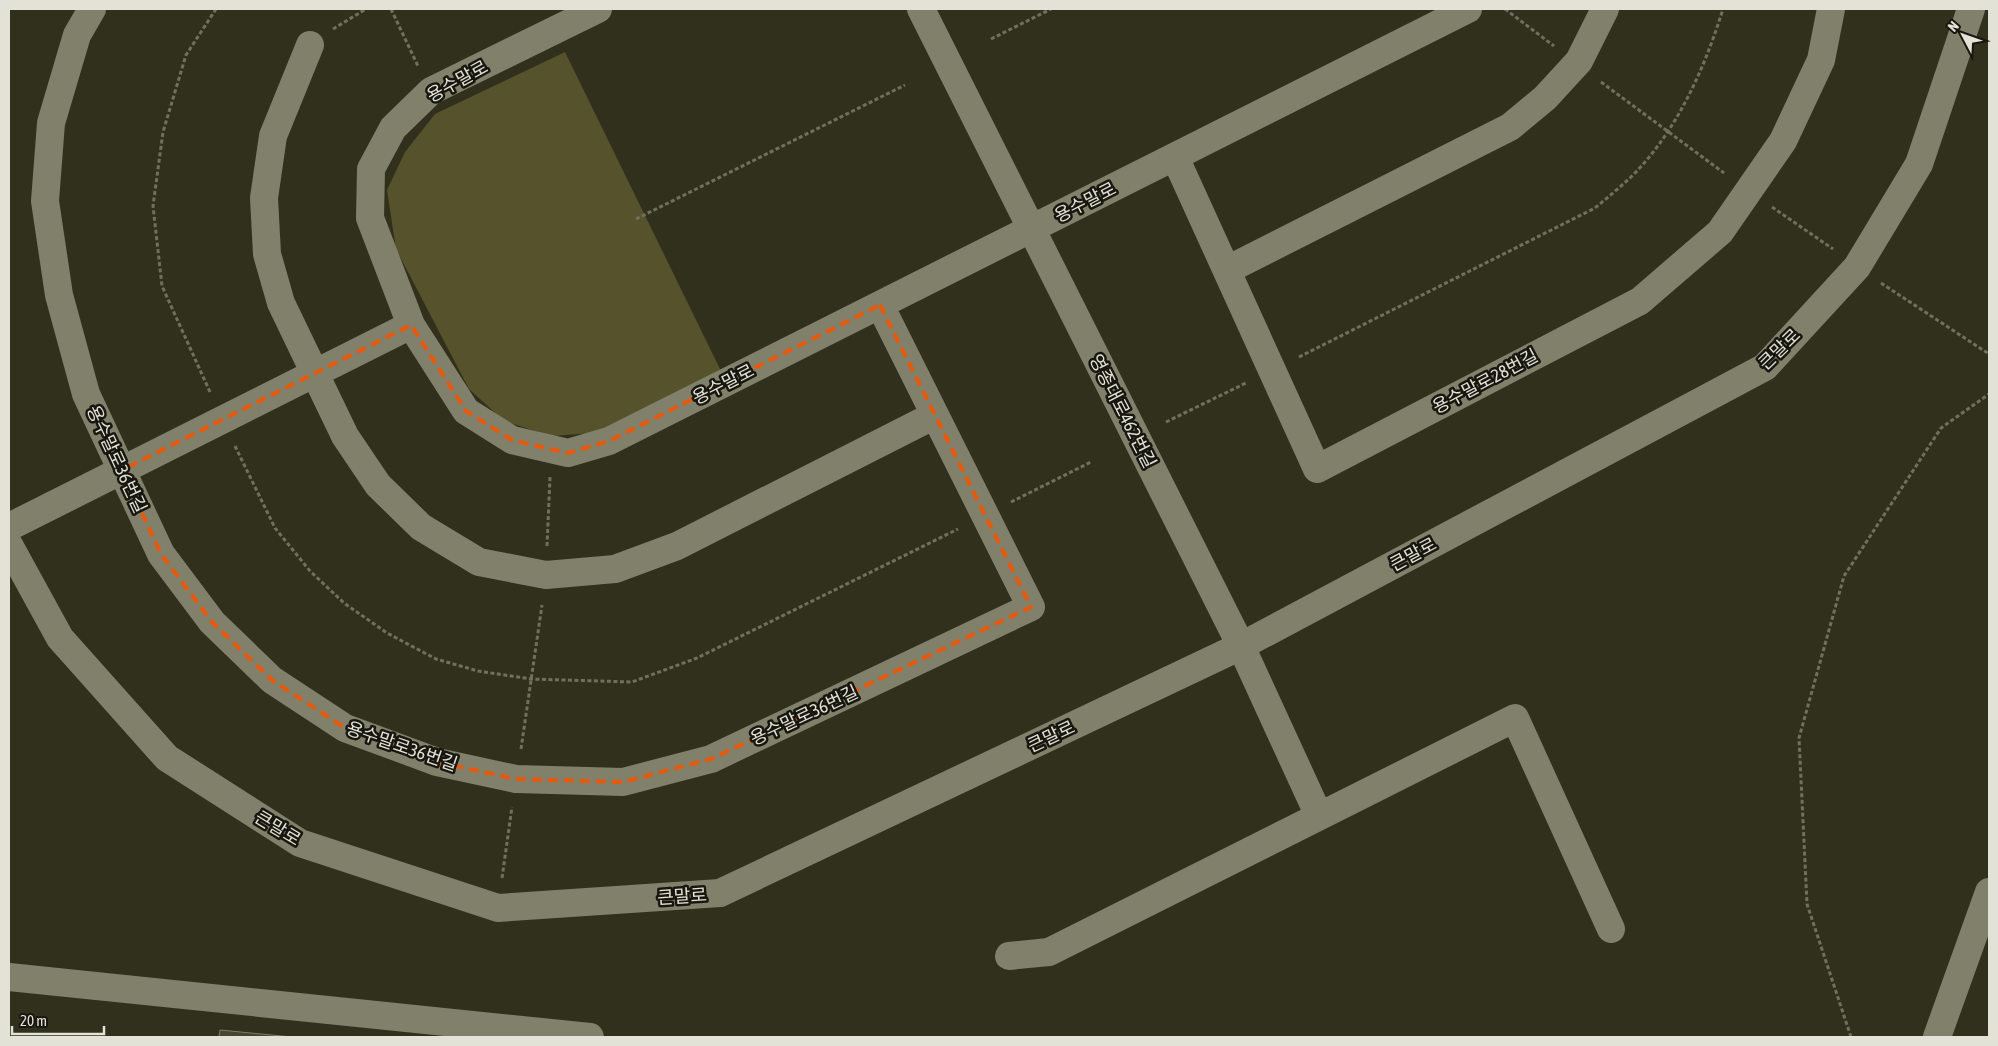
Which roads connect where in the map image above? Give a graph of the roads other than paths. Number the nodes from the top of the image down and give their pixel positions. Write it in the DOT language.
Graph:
graph roads {
  1 [pos="92,9"];
  2 [pos="598,9"];
  3 [pos="921,9"];
  4 [pos="1468,9"];
  5 [pos="1605,9"];
  6 [pos="1832,9"];
  7 [pos="1971,9"];
  8 [pos="310,45"];
  9 [pos="1176,157"];
  10 [pos="1032,229"];
  11 [pos="1227,270"];
  12 [pos="880,305"];
  13 [pos="411,325"];
  14 [pos="314,374"];
  15 [pos="935,415"];
  16 [pos="122,470"];
  17 [pos="9,527"];
  18 [pos="9,545"];
  19 [pos="1241,646"];
  20 [pos="1319,816"];
  21 [pos="1989,892"];
  22 [pos="1611,929"];
  23 [pos="1009,956"];
  24 [pos="9,976"];
  25 [pos="590,1037"];
  26 [pos="1937,1037"];
  1 -- 16 [label="street, 용수말로36번길"];
  2 -- 13 [label="street, 용수말로"];
  3 -- 10 [label="street, 영종대로462번길"];
  4 -- 9 [label="street, 용수말로"];
  5 -- 11 [label="street"];
  6 -- 11 [label="street, 용수말로28번길"];
  7 -- 19 [label="street, 큰말로"];
  8 -- 14 [label="street"];
  9 -- 10 [label="street, 용수말로"];
  9 -- 11 [label="street, 용수말로28번길"];
  10 -- 12 [label="street, 용수말로"];
  10 -- 19 [label="street, 영종대로462번길"];
  12 -- 13 [label="street, 용수말로"];
  12 -- 15 [label="street, 용수말로36번길"];
  13 -- 14 [label="street"];
  14 -- 15 [label="street"];
  14 -- 16 [label="street"];
  15 -- 16 [label="street, 용수말로36번길"];
  16 -- 17 [label="street"];
  18 -- 19 [label="street, 큰말로"];
  19 -- 20 [label="street, 영종대로462번길"];
  20 -- 22 [label="street"];
  20 -- 23 [label="street"];
  21 -- 26 [label="street"];
  24 -- 25 [label="street"];
}
